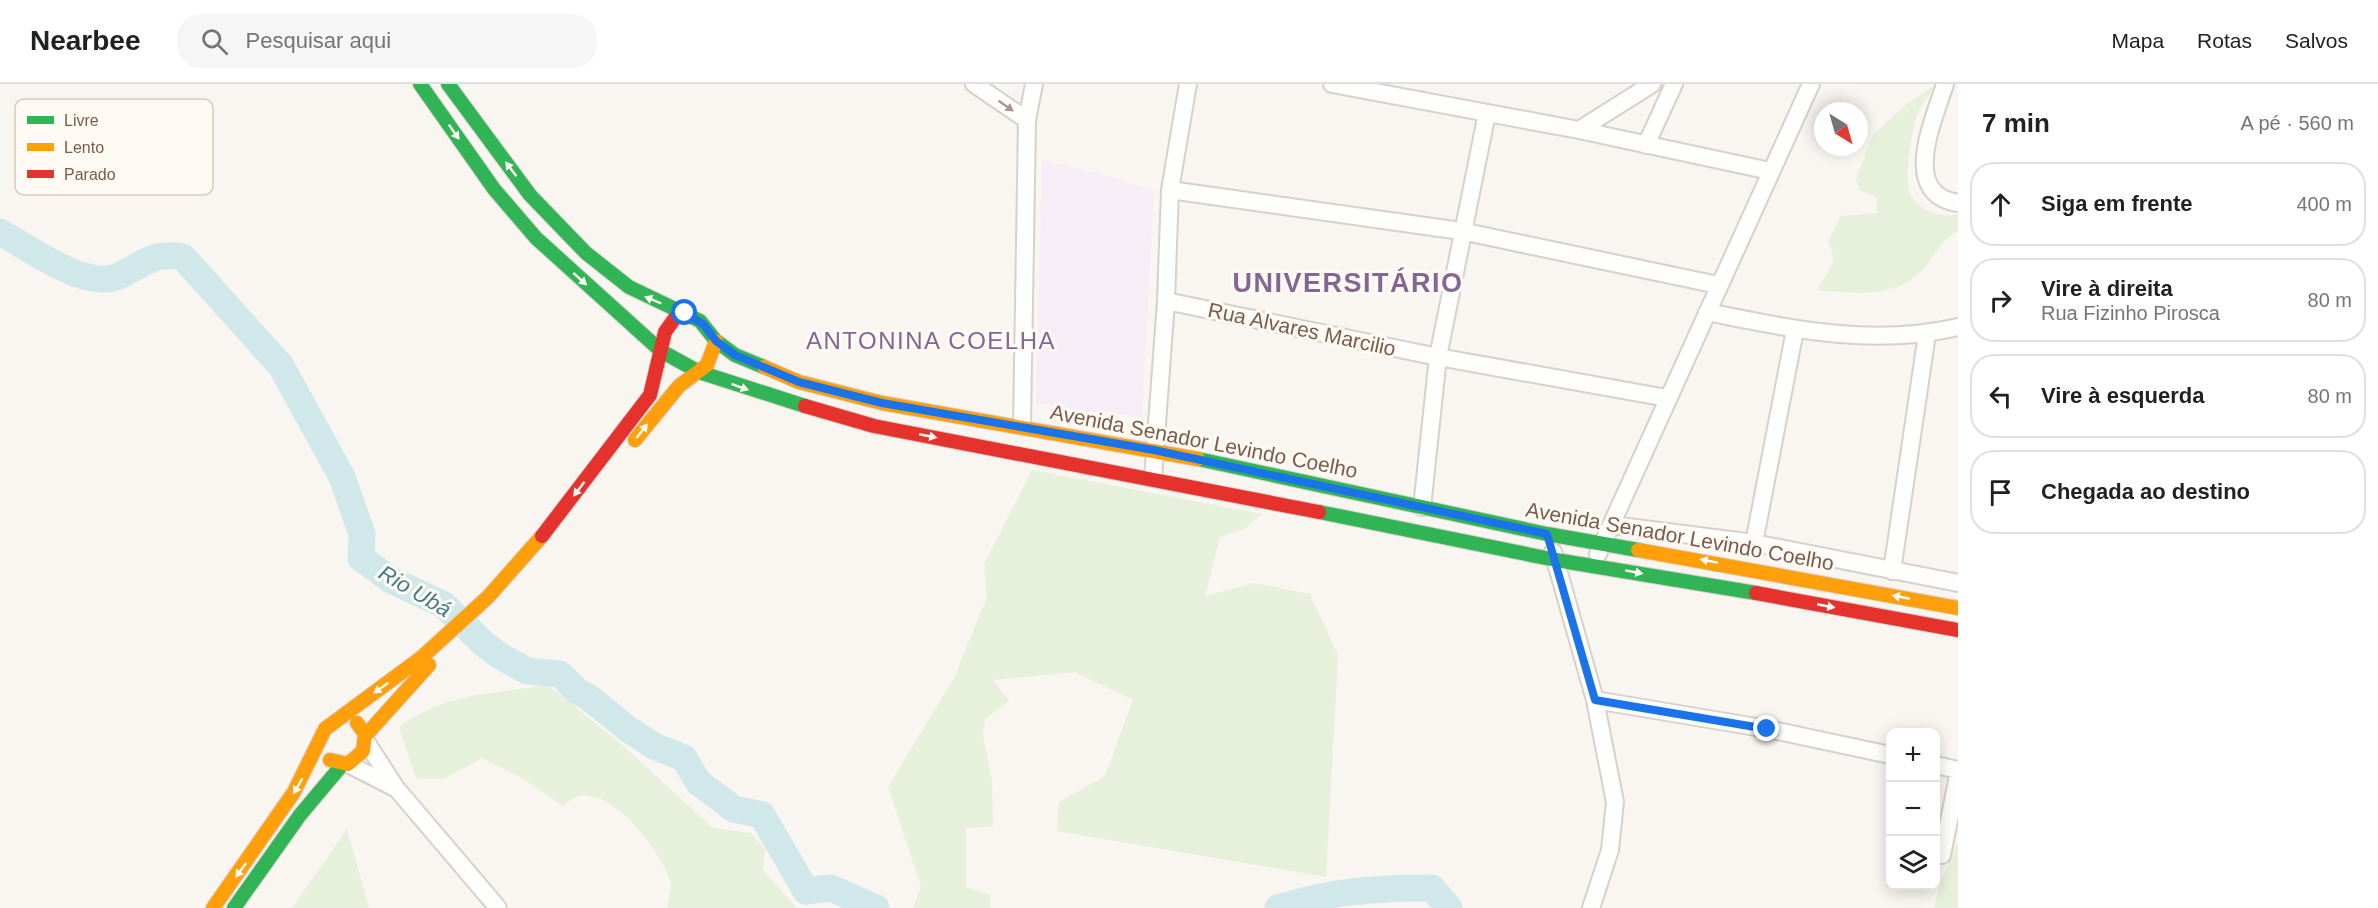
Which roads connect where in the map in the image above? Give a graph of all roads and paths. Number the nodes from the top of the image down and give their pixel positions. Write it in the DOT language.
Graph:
graph roads {
  1 [pos="420,84"];
  2 [pos="448,84"];
  3 [pos="1034,84"];
  4 [pos="1188,84"];
  5 [pos="1332,84"];
  6 [pos="1652,84"];
  7 [pos="1674,84"];
  8 [pos="1811,84"];
  9 [pos="1945,84"];
  10 [pos="983,86"];
  11 [pos="1487,113"];
  12 [pos="1027,120"];
  13 [pos="1579,130"];
  14 [pos="1646,145"];
  15 [pos="1770,171"];
  16 [pos="1170,190"];
  17 [pos="1958,203"];
  18 [pos="1461,231"];
  19 [pos="1718,285"];
  20 [pos="1166,301"];
  21 [pos="1707,312"];
  22 [pos="685,313"];
  23 [pos="1958,327"];
  24 [pos="1795,330"];
  25 [pos="1927,334"];
  26 [pos="716,341"];
  27 [pos="662,351"];
  28 [pos="1438,357"];
  29 [pos="699,372"];
  30 [pos="1667,398"];
  31 [pos="1022,426"];
  32 [pos="1154,450"];
  33 [pos="624,454"];
  34 [pos="1153,478"];
  35 [pos="1422,507"];
  36 [pos="569,525"];
  37 [pos="1612,525"];
  38 [pos="1547,534"];
  39 [pos="1604,543"];
  40 [pos="1754,543"];
  41 [pos="1556,560"];
  42 [pos="1592,565"];
  43 [pos="1892,571"];
  44 [pos="1958,583"];
  45 [pos="492,600"];
  46 [pos="1958,608"];
  47 [pos="1958,630"];
  48 [pos="442,645"];
  49 [pos="1595,700"];
  50 [pos="341,719"];
  51 [pos="321,738"];
  52 [pos="366,739"];
  53 [pos="1886,754"];
  54 [pos="345,764"];
  55 [pos="1940,766"];
  56 [pos="1958,770"];
  57 [pos="1958,776"];
  58 [pos="396,788"];
  59 [pos="1942,855"];
  60 [pos="213,908"];
  61 [pos="234,908"];
  62 [pos="498,908"];
  63 [pos="1591,908"];
  1 -- 27 [label="street, one-way"];
  22 -- 2 [label="street, Avenida Senador Levindo Coelho, one-way"];
  3 -- 12 [label="street"];
  4 -- 16 [label="street"];
  5 -- 11 [label="street"];
  6 -- 13 [label="street"];
  7 -- 14 [label="street"];
  8 -- 15 [label="street"];
  9 -- 17 [label="street"];
  10 -- 12 [label="street, one-way"];
  11 -- 13 [label="street"];
  11 -- 18 [label="street"];
  12 -- 31 [label="street"];
  13 -- 14 [label="street"];
  14 -- 15 [label="street"];
  15 -- 19 [label="street"];
  16 -- 18 [label="street"];
  16 -- 20 [label="street"];
  18 -- 19 [label="street"];
  18 -- 28 [label="street"];
  19 -- 21 [label="street"];
  20 -- 28 [label="street, Rua Alvares Marcilio"];
  20 -- 32 [label="street"];
  21 -- 24 [label="street"];
  21 -- 30 [label="street"];
  22 -- 26 [label="street, Avenida Senador Levindo Coelho"];
  22 -- 27 [label="street"];
  23 -- 25 [label="street"];
  24 -- 25 [label="street"];
  24 -- 40 [label="street"];
  25 -- 43 [label="street"];
  26 -- 29 [label="street"];
  26 -- 31 [label="street, Avenida Senador Levindo Coelho"];
  27 -- 29 [label="street"];
  27 -- 45 [label="street, one-way"];
  28 -- 30 [label="street, Rua Alvares Marcilio"];
  28 -- 35 [label="street"];
  33 -- 29 [label="street, one-way"];
  29 -- 34 [label="street, one-way"];
  30 -- 37 [label="street"];
  31 -- 32 [label="street, Avenida Senador Levindo Coelho"];
  32 -- 34 [label="street"];
  32 -- 35 [label="street, Avenida Senador Levindo Coelho"];
  34 -- 41 [label="street"];
  35 -- 38 [label="street, Avenida Senador Levindo Coelho"];
  36 -- 45 [label="street"];
  37 -- 39 [label="street"];
  37 -- 40 [label="street"];
  38 -- 39 [label="street, Avenida Senador Levindo Coelho"];
  38 -- 41 [label="street"];
  39 -- 42 [label="street"];
  46 -- 39 [label="street, Avenida Senador Levindo Coelho, one-way"];
  40 -- 43 [label="street"];
  41 -- 42 [label="street"];
  41 -- 49 [label="street"];
  42 -- 47 [label="street, one-way"];
  43 -- 44 [label="street"];
  45 -- 48 [label="street"];
  48 -- 50 [label="street, one-way"];
  48 -- 52 [label="street"];
  49 -- 53 [label="street"];
  49 -- 63 [label="street"];
  50 -- 51 [label="street"];
  50 -- 52 [label="street"];
  51 -- 54 [label="street"];
  51 -- 60 [label="street, one-way"];
  52 -- 54 [label="street"];
  52 -- 58 [label="street"];
  54 -- 58 [label="street"];
  54 -- 61 [label="street"];
  55 -- 56 [label="street"];
  57 -- 59 [label="street"];
  58 -- 62 [label="street"];
}
